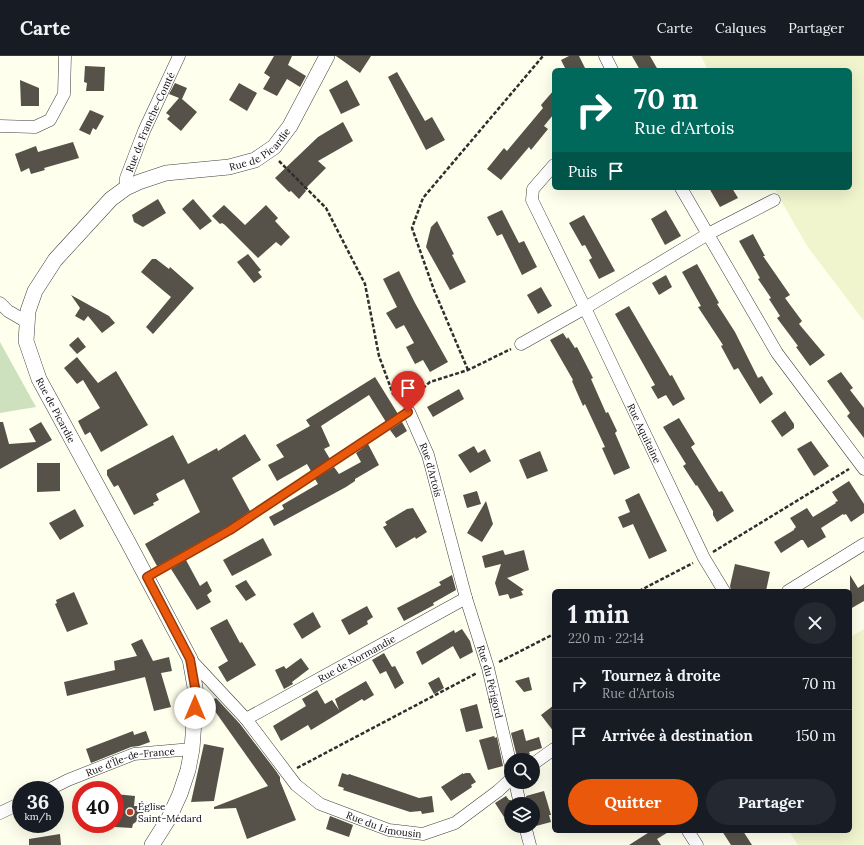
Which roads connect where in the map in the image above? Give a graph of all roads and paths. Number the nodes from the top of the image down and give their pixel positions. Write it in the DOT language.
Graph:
graph roads {
  1 [pos="65,56"];
  2 [pos="179,56"];
  3 [pos="326,56"];
  4 [pos="543,56"];
  5 [pos="605,56"];
  6 [pos="611,68"];
  7 [pos="0,126"];
  8 [pos="269,150"];
  9 [pos="552,167"];
  10 [pos="126,188"];
  11 [pos="682,190"];
  12 [pos="774,200"];
  13 [pos="708,234"];
  14 [pos="0,303"];
  15 [pos="586,308"];
  16 [pos="27,322"];
  17 [pos="521,344"];
  18 [pos="468,370"];
  19 [pos="406,409"];
  20 [pos="862,465"];
  21 [pos="864,544"];
  22 [pos="704,558"];
  23 [pos="147,577"];
  24 [pos="643,589"];
  25 [pos="723,589"];
  26 [pos="791,589"];
  27 [pos="466,598"];
  28 [pos="552,635"];
  29 [pos="190,659"];
  30 [pos="488,668"];
  31 [pos="246,719"];
  32 [pos="192,749"];
  33 [pos="552,750"];
  34 [pos="508,753"];
  35 [pos="540,759"];
  36 [pos="287,774"];
  37 [pos="64,782"];
  38 [pos="504,785"];
  39 [pos="12,807"];
  40 [pos="0,813"];
  41 [pos="527,833"];
  42 [pos="689,833"];
  43 [pos="152,845"];
  44 [pos="530,845"];
  45 [pos="697,845"];
  1 -- 7 [label="street"];
  2 -- 10 [label="street, Rue de Franche-Comté"];
  3 -- 8 [label="street, Rue de Picardie"];
  4 -- 18 [label="path"];
  5 -- 6 [label="street"];
  8 -- 10 [label="street, Rue de Picardie"];
  8 -- 19 [label="path"];
  9 -- 15 [label="street, Rue Aquitaine"];
  10 -- 16 [label="street, Rue de Picardie"];
  11 -- 13 [label="street"];
  12 -- 13 [label="street"];
  13 -- 15 [label="street"];
  13 -- 20 [label="street"];
  14 -- 16 [label="street"];
  15 -- 17 [label="street"];
  15 -- 22 [label="street, Rue Aquitaine"];
  16 -- 23 [label="street, Rue de Picardie"];
  17 -- 18 [label="path"];
  18 -- 19 [label="path"];
  19 -- 23 [label="lane"];
  19 -- 27 [label="street, Rue d'Artois"];
  20 -- 22 [label="path"];
  21 -- 26 [label="street"];
  22 -- 24 [label="path"];
  22 -- 25 [label="street, Rue Aquitaine"];
  23 -- 29 [label="street, Rue de Picardie"];
  27 -- 30 [label="street, Rue du Périgord"];
  27 -- 31 [label="street, Rue de Normandie"];
  28 -- 30 [label="path"];
  29 -- 31 [label="street, Rue du Limousin"];
  29 -- 32 [label="street, Rue de Picardie"];
  30 -- 34 [label="street, Rue du Périgord"];
  30 -- 36 [label="path"];
  31 -- 36 [label="street, Rue du Limousin"];
  32 -- 37 [label="street, Rue d'Île-de-France"];
  32 -- 43 [label="street, Rue de Picardie"];
  33 -- 35 [label="street"];
  36 -- 38 [label="street, Rue du Limousin"];
  39 -- 40 [label="street"];
  41 -- 44 [label="street"];
  42 -- 45 [label="street"];
}
